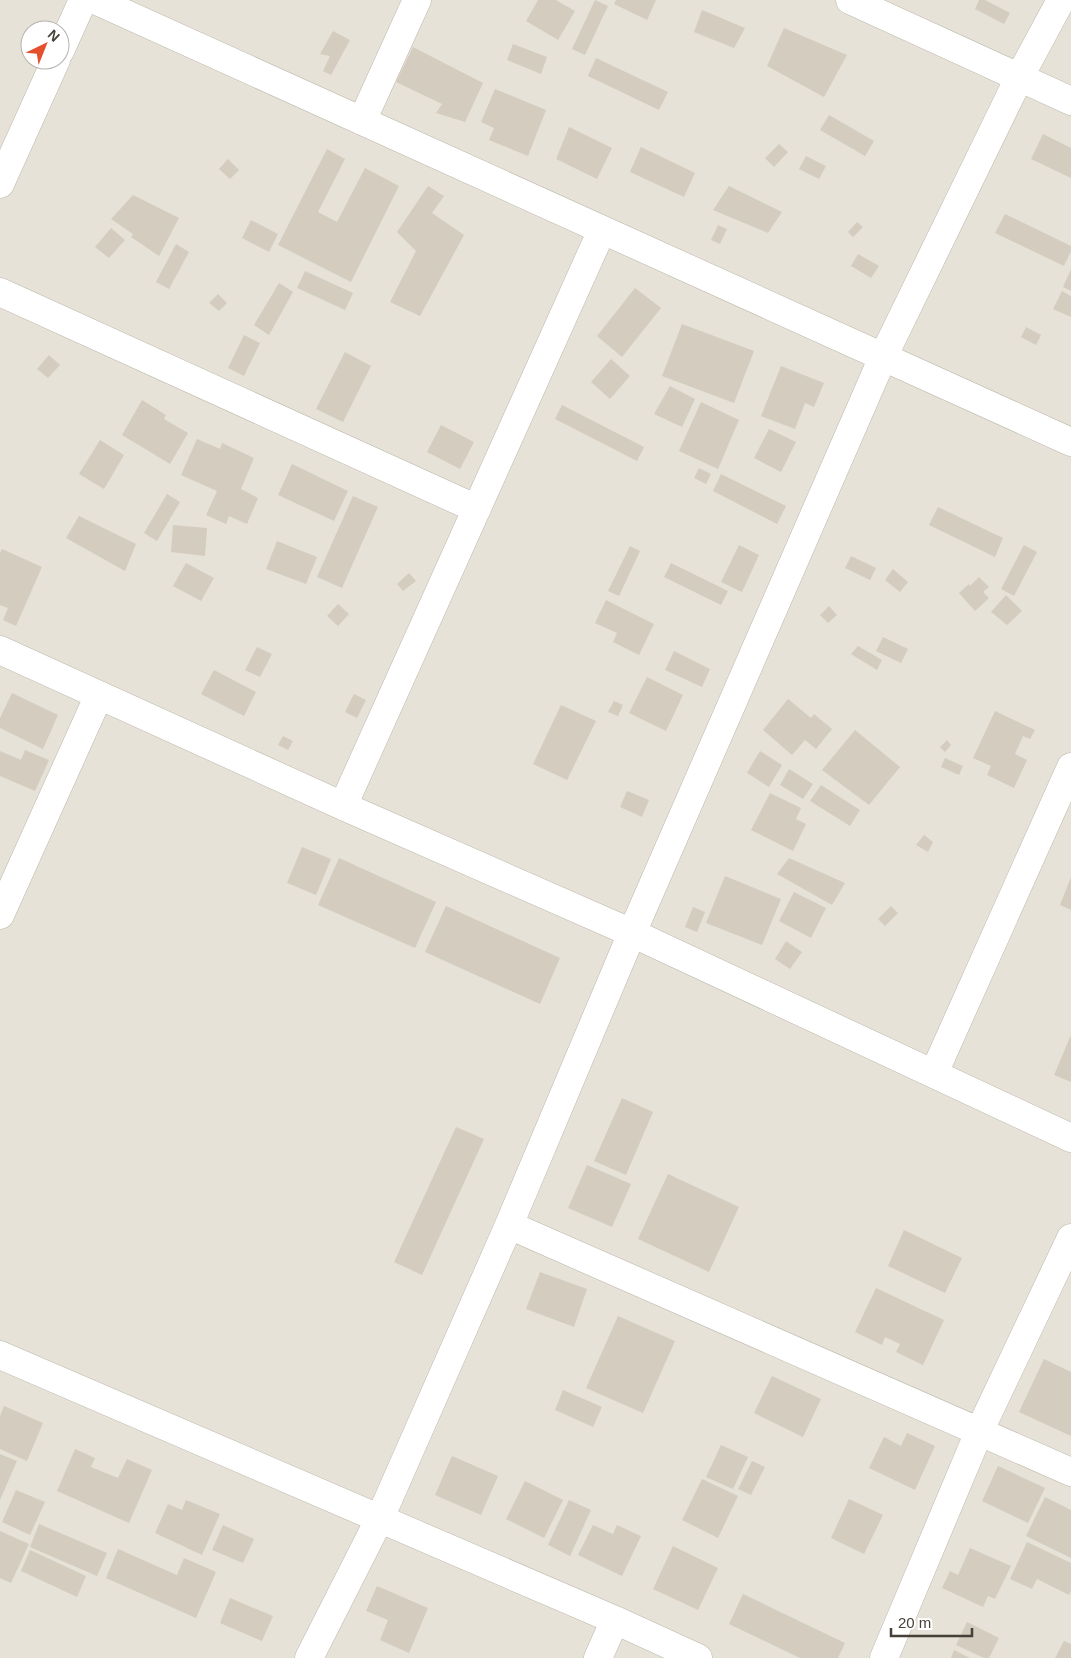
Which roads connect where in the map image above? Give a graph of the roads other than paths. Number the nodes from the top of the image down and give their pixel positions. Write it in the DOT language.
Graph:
graph roads {
  1 [pos="83,0"];
  2 [pos="95,0"];
  3 [pos="417,0"];
  4 [pos="850,0"];
  5 [pos="1061,0"];
  6 [pos="70,28"];
  7 [pos="51,70"];
  8 [pos="1019,78"];
  9 [pos="1071,101"];
  10 [pos="362,121"];
  11 [pos="0,184"];
  12 [pos="602,230"];
  13 [pos="0,292"];
  14 [pos="883,357"];
  15 [pos="1071,442"];
  16 [pos="477,509"];
  17 [pos="0,650"];
  18 [pos="99,695"];
  19 [pos="1071,767"];
  20 [pos="343,806"];
  21 [pos="0,916"];
  22 [pos="632,933"];
  23 [pos="934,1073"];
  24 [pos="1071,1138"];
  25 [pos="509,1225"];
  26 [pos="1071,1238"];
  27 [pos="0,1355"];
  28 [pos="980,1432"];
  29 [pos="1071,1472"];
  30 [pos="380,1518"];
  31 [pos="615,1620"];
  32 [pos="309,1658"];
  33 [pos="598,1658"];
  34 [pos="698,1658"];
  35 [pos="884,1658"];
  1 -- 6 [label="street"];
  2 -- 10 [label="street"];
  3 -- 10 [label="street"];
  4 -- 8 [label="street"];
  5 -- 8 [label="street"];
  7 -- 11 [label="street"];
  8 -- 9 [label="street"];
  8 -- 14 [label="street"];
  10 -- 12 [label="street"];
  12 -- 14 [label="street"];
  12 -- 16 [label="street"];
  13 -- 16 [label="street"];
  14 -- 15 [label="street"];
  14 -- 22 [label="street"];
  16 -- 20 [label="street"];
  17 -- 18 [label="street"];
  18 -- 20 [label="street"];
  18 -- 21 [label="street"];
  19 -- 23 [label="street"];
  20 -- 22 [label="street"];
  22 -- 23 [label="street"];
  22 -- 25 [label="street"];
  23 -- 24 [label="street"];
  25 -- 28 [label="street"];
  25 -- 30 [label="street"];
  26 -- 28 [label="street"];
  27 -- 30 [label="street"];
  28 -- 29 [label="street"];
  28 -- 35 [label="street"];
  30 -- 31 [label="street"];
  30 -- 32 [label="street"];
  31 -- 33 [label="street"];
  31 -- 34 [label="street"];
}
